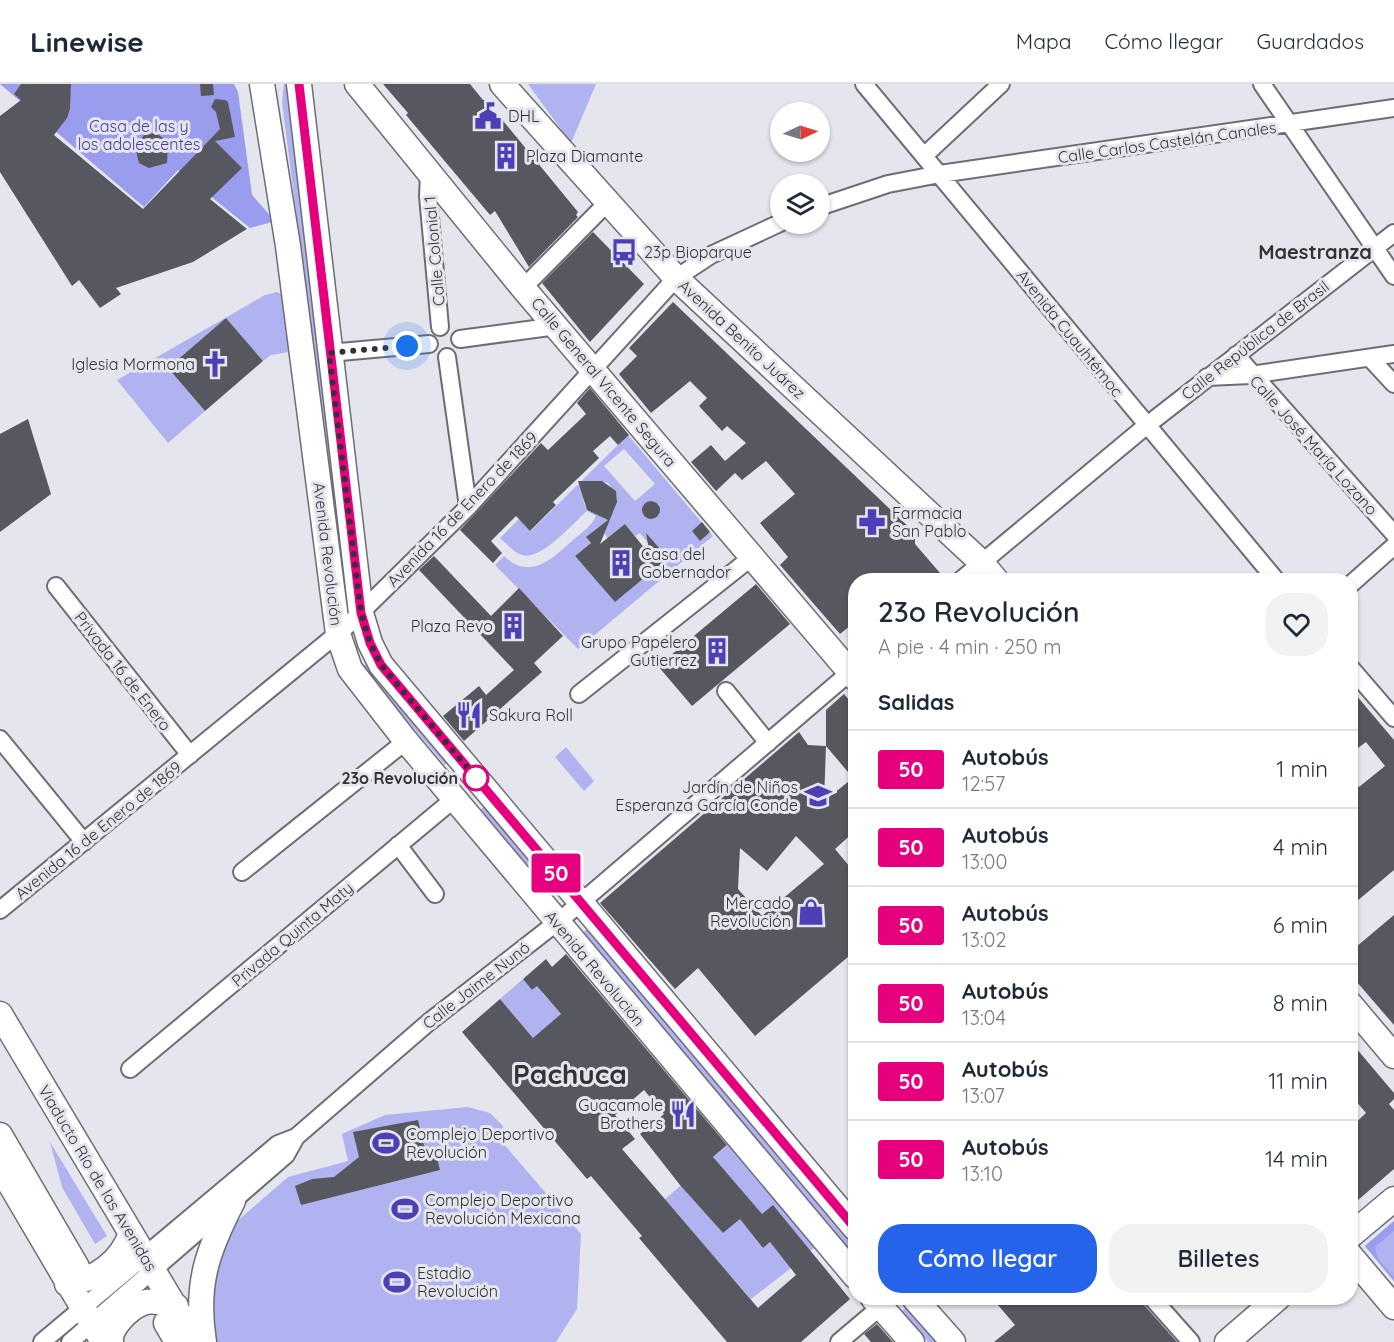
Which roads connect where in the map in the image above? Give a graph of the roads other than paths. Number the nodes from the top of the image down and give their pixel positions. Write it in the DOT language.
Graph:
graph roads {
  1 [pos="299,84"];
  2 [pos="357,84"];
  3 [pos="502,84"];
  4 [pos="864,84"];
  5 [pos="1001,84"];
  6 [pos="1263,84"];
  7 [pos="268,91"];
  8 [pos="1394,108"];
  9 [pos="1292,124"];
  10 [pos="925,155"];
  11 [pos="429,174"];
  12 [pos="940,174"];
  13 [pos="607,203"];
  14 [pos="830,203"];
  15 [pos="770,228"];
  16 [pos="1394,233"];
  17 [pos="1374,248"];
  18 [pos="1394,276"];
  19 [pos="676,278"];
  20 [pos="524,288"];
  21 [pos="557,326"];
  22 [pos="440,327"];
  23 [pos="460,339"];
  24 [pos="429,344"];
  25 [pos="329,353"];
  26 [pos="1394,354"];
  27 [pos="1236,355"];
  28 [pos="447,357"];
  29 [pos="1371,358"];
  30 [pos="594,369"];
  31 [pos="1251,375"];
  32 [pos="1207,377"];
  33 [pos="1394,384"];
  34 [pos="1146,426"];
  35 [pos="468,507"];
  36 [pos="1394,534"];
  37 [pos="1394,546"];
  38 [pos="752,557"];
  39 [pos="989,572"];
  40 [pos="1270,573"];
  41 [pos="1358,578"];
  42 [pos="56,586"];
  43 [pos="361,613"];
  44 [pos="338,634"];
  45 [pos="848,667"];
  46 [pos="1358,676"];
  47 [pos="848,677"];
  48 [pos="726,691"];
  49 [pos="579,694"];
  50 [pos="1394,718"];
  51 [pos="0,739"];
  52 [pos="406,741"];
  53 [pos="768,743"];
  54 [pos="190,756"];
  55 [pos="454,798"];
  56 [pos="84,842"];
  57 [pos="398,845"];
  58 [pos="242,872"];
  59 [pos="435,894"];
  60 [pos="580,902"];
  61 [pos="0,910"];
  62 [pos="556,922"];
  63 [pos="1358,1013"];
  64 [pos="0,1014"];
  65 [pos="0,1039"];
  66 [pos="1394,1056"];
  67 [pos="130,1069"];
  68 [pos="0,1135"];
  69 [pos="296,1137"];
  70 [pos="0,1167"];
  71 [pos="1394,1199"];
  72 [pos="233,1201"];
  73 [pos="848,1220"];
  74 [pos="1358,1229"];
  75 [pos="123,1236"];
  76 [pos="148,1262"];
  77 [pos="1358,1264"];
  78 [pos="848,1268"];
  79 [pos="72,1276"];
  80 [pos="877,1305"];
  81 [pos="886,1305"];
  82 [pos="920,1305"];
  83 [pos="1158,1305"];
  84 [pos="1270,1305"];
  85 [pos="1394,1306"];
  86 [pos="173,1324"];
  87 [pos="105,1333"];
  88 [pos="42,1342"];
  89 [pos="70,1342"];
  90 [pos="196,1342"];
  91 [pos="204,1342"];
  92 [pos="839,1342"];
  93 [pos="912,1342"];
  94 [pos="953,1342"];
  95 [pos="1191,1342"];
  96 [pos="1227,1342"];
  1 -- 25 [label="main road, Avenida Revolución"];
  2 -- 11 [label="main road, Calle General Vicente Segura"];
  3 -- 13 [label="main road, Avenida Benito Juárez"];
  4 -- 10 [label="street, Avenida Cuauhtémoc"];
  5 -- 10 [label="street"];
  6 -- 9 [label="street"];
  7 -- 44 [label="main road, Avenida Revolución"];
  8 -- 9 [label="street, Calle Carlos Castelán Canales"];
  9 -- 12 [label="street, Calle Carlos Castelán Canales"];
  9 -- 17 [label="street"];
  10 -- 12 [label="street, Avenida Cuauhtémoc"];
  11 -- 20 [label="main road, Calle General Vicente Segura"];
  11 -- 22 [label="street, Calle Colonial 1"];
  12 -- 14 [label="street"];
  12 -- 34 [label="street, Avenida Cuauhtémoc"];
  13 -- 19 [label="main road, Avenida Benito Juárez"];
  13 -- 20 [label="street"];
  15 -- 19 [label="street, Avenida 16 de Enero de 1869"];
  16 -- 17 [label="street, Calle República de Brasil"];
  17 -- 18 [label="street"];
  17 -- 27 [label="street, Calle República de Brasil"];
  19 -- 30 [label="street, Avenida 16 de Enero de 1869"];
  19 -- 39 [label="main road, Avenida Benito Juárez"];
  20 -- 21 [label="main road, Calle General Vicente Segura"];
  21 -- 23 [label="street"];
  21 -- 30 [label="main road, Calle General Vicente Segura"];
  22 -- 23 [label="street"];
  22 -- 24 [label="street"];
  23 -- 28 [label="street"];
  24 -- 25 [label="street"];
  24 -- 28 [label="street"];
  25 -- 43 [label="main road, Avenida Revolución"];
  26 -- 29 [label="street"];
  27 -- 31 [label="street, Calle José María Lozano"];
  27 -- 32 [label="street, Calle República de Brasil"];
  28 -- 35 [label="street"];
  29 -- 31 [label="street"];
  29 -- 33 [label="street"];
  30 -- 35 [label="street, Avenida 16 de Enero de 1869"];
  30 -- 38 [label="main road, Calle General Vicente Segura"];
  31 -- 32 [label="street"];
  31 -- 36 [label="street, Calle José María Lozano"];
  32 -- 34 [label="street, Calle República de Brasil"];
  34 -- 39 [label="street, Calle República de Brasil"];
  34 -- 40 [label="street, Avenida Cuauhtémoc"];
  35 -- 43 [label="street, Avenida 16 de Enero de 1869"];
  37 -- 41 [label="street"];
  38 -- 45 [label="main road, Calle General Vicente Segura"];
  38 -- 49 [label="street"];
  42 -- 54 [label="street, Privada 16 de Enero"];
  43 -- 44 [label="street, Avenida 16 de Enero de 1869"];
  43 -- 60 [label="main road, Avenida Revolución"];
  44 -- 52 [label="main road, Avenida Revolución"];
  44 -- 54 [label="street, Avenida 16 de Enero de 1869"];
  46 -- 50 [label="street"];
  47 -- 53 [label="street, Calle Jaime Nunó"];
  48 -- 53 [label="street"];
  51 -- 56 [label="street"];
  52 -- 55 [label="main road, Avenida Revolución"];
  52 -- 58 [label="street"];
  53 -- 60 [label="street, Calle Jaime Nunó"];
  54 -- 56 [label="street, Avenida 16 de Enero de 1869"];
  55 -- 57 [label="street, Privada Quinta Maty"];
  55 -- 62 [label="main road, Avenida Revolución"];
  56 -- 61 [label="street, Avenida 16 de Enero de 1869"];
  57 -- 59 [label="street"];
  57 -- 67 [label="street, Privada Quinta Maty"];
  60 -- 62 [label="street, Calle Jaime Nunó"];
  60 -- 73 [label="main road, Avenida Revolución"];
  62 -- 69 [label="street, Calle Jaime Nunó"];
  62 -- 78 [label="main road, Avenida Revolución"];
  63 -- 66 [label="main road"];
  64 -- 75 [label="main road, Viaducto Río de las Avenidas"];
  65 -- 75 [label="main road, Viaducto Río de las Avenidas"];
  68 -- 79 [label="main road"];
  69 -- 72 [label="street, Calle Jaime Nunó"];
  69 -- 76 [label="street, Calle Jaime Nunó"];
  70 -- 79 [label="main road"];
  71 -- 74 [label="main road"];
  72 -- 76 [label="street, Calle Jaime Nunó"];
  72 -- 91 [label="main road"];
  75 -- 76 [label="main road, Viaducto Río de las Avenidas"];
  75 -- 79 [label="main road"];
  76 -- 86 [label="main road, Viaducto Río de las Avenidas"];
  76 -- 87 [label="street, Calle Jaime Nunó"];
  77 -- 85 [label="main road"];
  79 -- 87 [label="main road"];
  80 -- 92 [label="street"];
  81 -- 93 [label="main road"];
  82 -- 94 [label="main road"];
  83 -- 95 [label="street"];
  84 -- 96 [label="main road"];
  86 -- 87 [label="main road"];
  86 -- 90 [label="main road, Viaducto Río de las Avenidas"];
  87 -- 88 [label="street, Calle Jaime Nunó"];
  87 -- 89 [label="street, Calle Jaime Nunó"];
}
